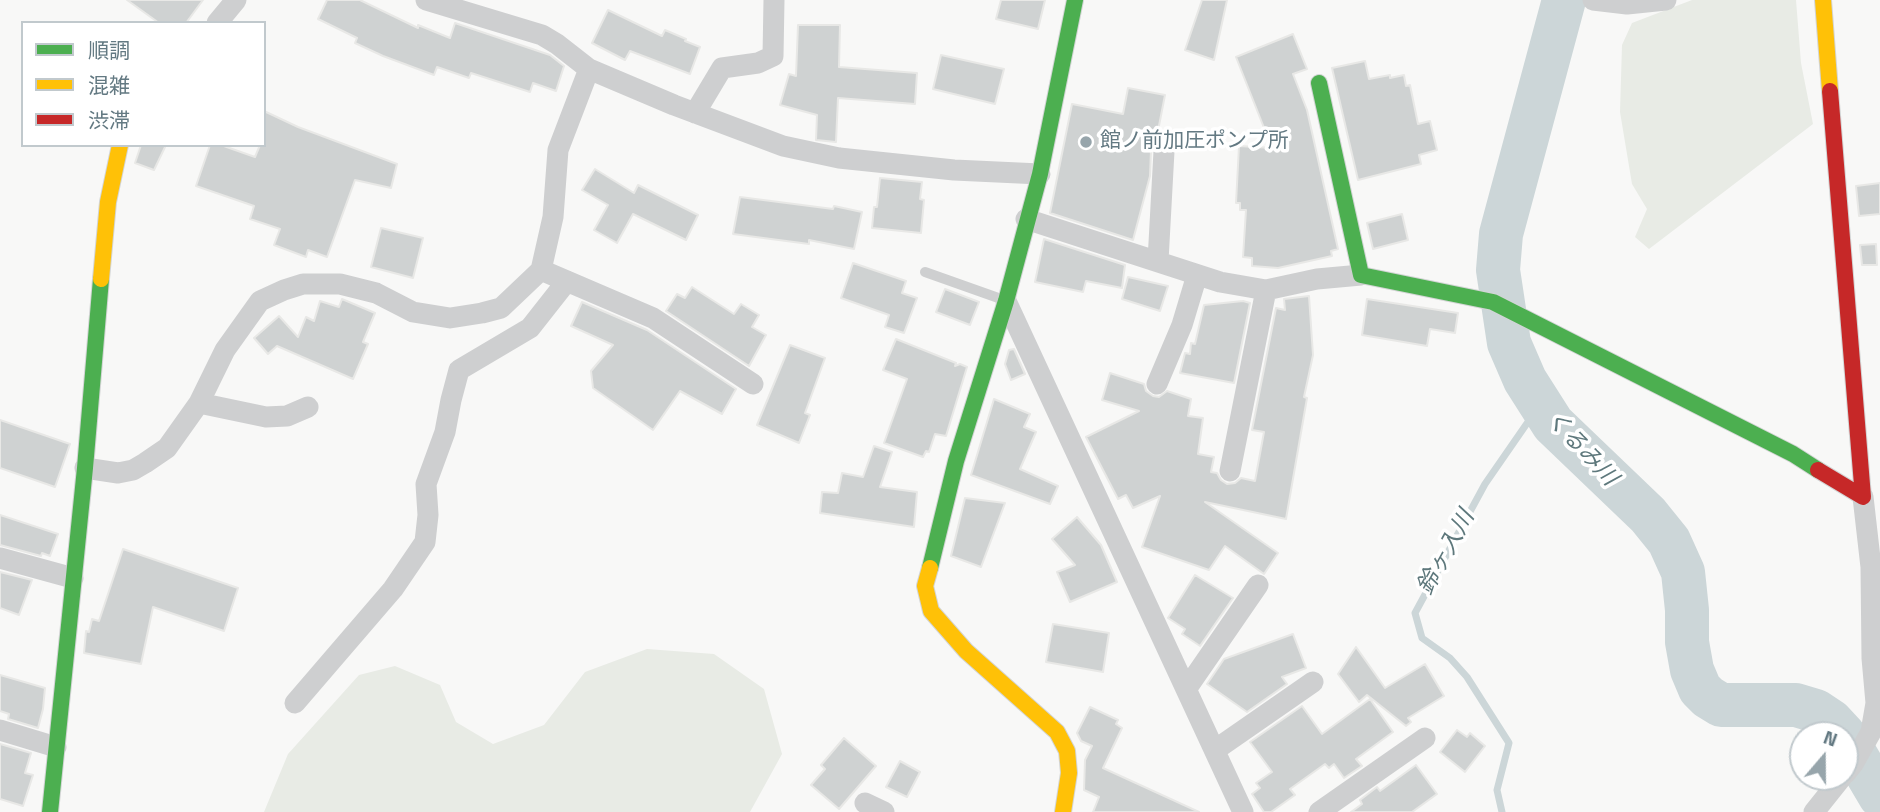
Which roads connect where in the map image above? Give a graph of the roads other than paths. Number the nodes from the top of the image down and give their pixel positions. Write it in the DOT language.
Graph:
graph roads {
  1 [pos="236,0"];
  2 [pos="426,0"];
  3 [pos="774,0"];
  4 [pos="1075,0"];
  5 [pos="1593,0"];
  6 [pos="1666,0"];
  7 [pos="1823,0"];
  8 [pos="219,21"];
  9 [pos="589,69"];
  10 [pos="1319,83"];
  11 [pos="695,113"];
  12 [pos="120,147"];
  13 [pos="1164,151"];
  14 [pos="1040,174"];
  15 [pos="1026,219"];
  16 [pos="1158,261"];
  17 [pos="541,270"];
  18 [pos="925,272"];
  19 [pos="1197,275"];
  20 [pos="1361,275"];
  21 [pos="567,281"];
  22 [pos="1266,290"];
  23 [pos="1006,301"];
  24 [pos="753,384"];
  25 [pos="1157,384"];
  26 [pos="199,403"];
  27 [pos="308,407"];
  28 [pos="85,468"];
  29 [pos="1230,471"];
  30 [pos="1863,497"];
  31 [pos="1880,517"];
  32 [pos="0,558"];
  33 [pos="73,578"];
  34 [pos="1258,585"];
  35 [pos="1313,682"];
  36 [pos="1186,688"];
  37 [pos="295,704"];
  38 [pos="0,730"];
  39 [pos="1425,738"];
  40 [pos="56,747"];
  41 [pos="1215,750"];
  42 [pos="1859,752"];
  43 [pos="1831,791"];
  44 [pos="50,812"];
  45 [pos="1063,812"];
  46 [pos="1243,812"];
  47 [pos="1319,812"];
  48 [pos="1814,812"];
  1 -- 8 [label="street"];
  2 -- 9 [label="street"];
  3 -- 11 [label="street"];
  4 -- 14 [label="street"];
  5 -- 6 [label="street"];
  7 -- 30 [label="street"];
  9 -- 11 [label="street"];
  9 -- 17 [label="street"];
  10 -- 20 [label="street"];
  11 -- 14 [label="street"];
  12 -- 28 [label="street"];
  13 -- 16 [label="street"];
  14 -- 15 [label="street"];
  15 -- 16 [label="street"];
  15 -- 23 [label="street"];
  16 -- 19 [label="street"];
  17 -- 21 [label="street"];
  17 -- 26 [label="street"];
  18 -- 23 [label="lane"];
  19 -- 22 [label="street"];
  19 -- 25 [label="street"];
  20 -- 22 [label="street"];
  20 -- 30 [label="street"];
  21 -- 24 [label="street"];
  21 -- 37 [label="street"];
  22 -- 29 [label="street"];
  23 -- 36 [label="street"];
  23 -- 45 [label="street"];
  26 -- 27 [label="street"];
  26 -- 28 [label="street"];
  28 -- 33 [label="street"];
  30 -- 31 [label="street"];
  30 -- 42 [label="street"];
  32 -- 33 [label="street"];
  33 -- 40 [label="street"];
  34 -- 36 [label="street"];
  35 -- 41 [label="street"];
  36 -- 41 [label="street"];
  38 -- 40 [label="street"];
  39 -- 47 [label="street"];
  40 -- 44 [label="street"];
  41 -- 46 [label="street"];
  43 -- 48 [label="street"];
}
